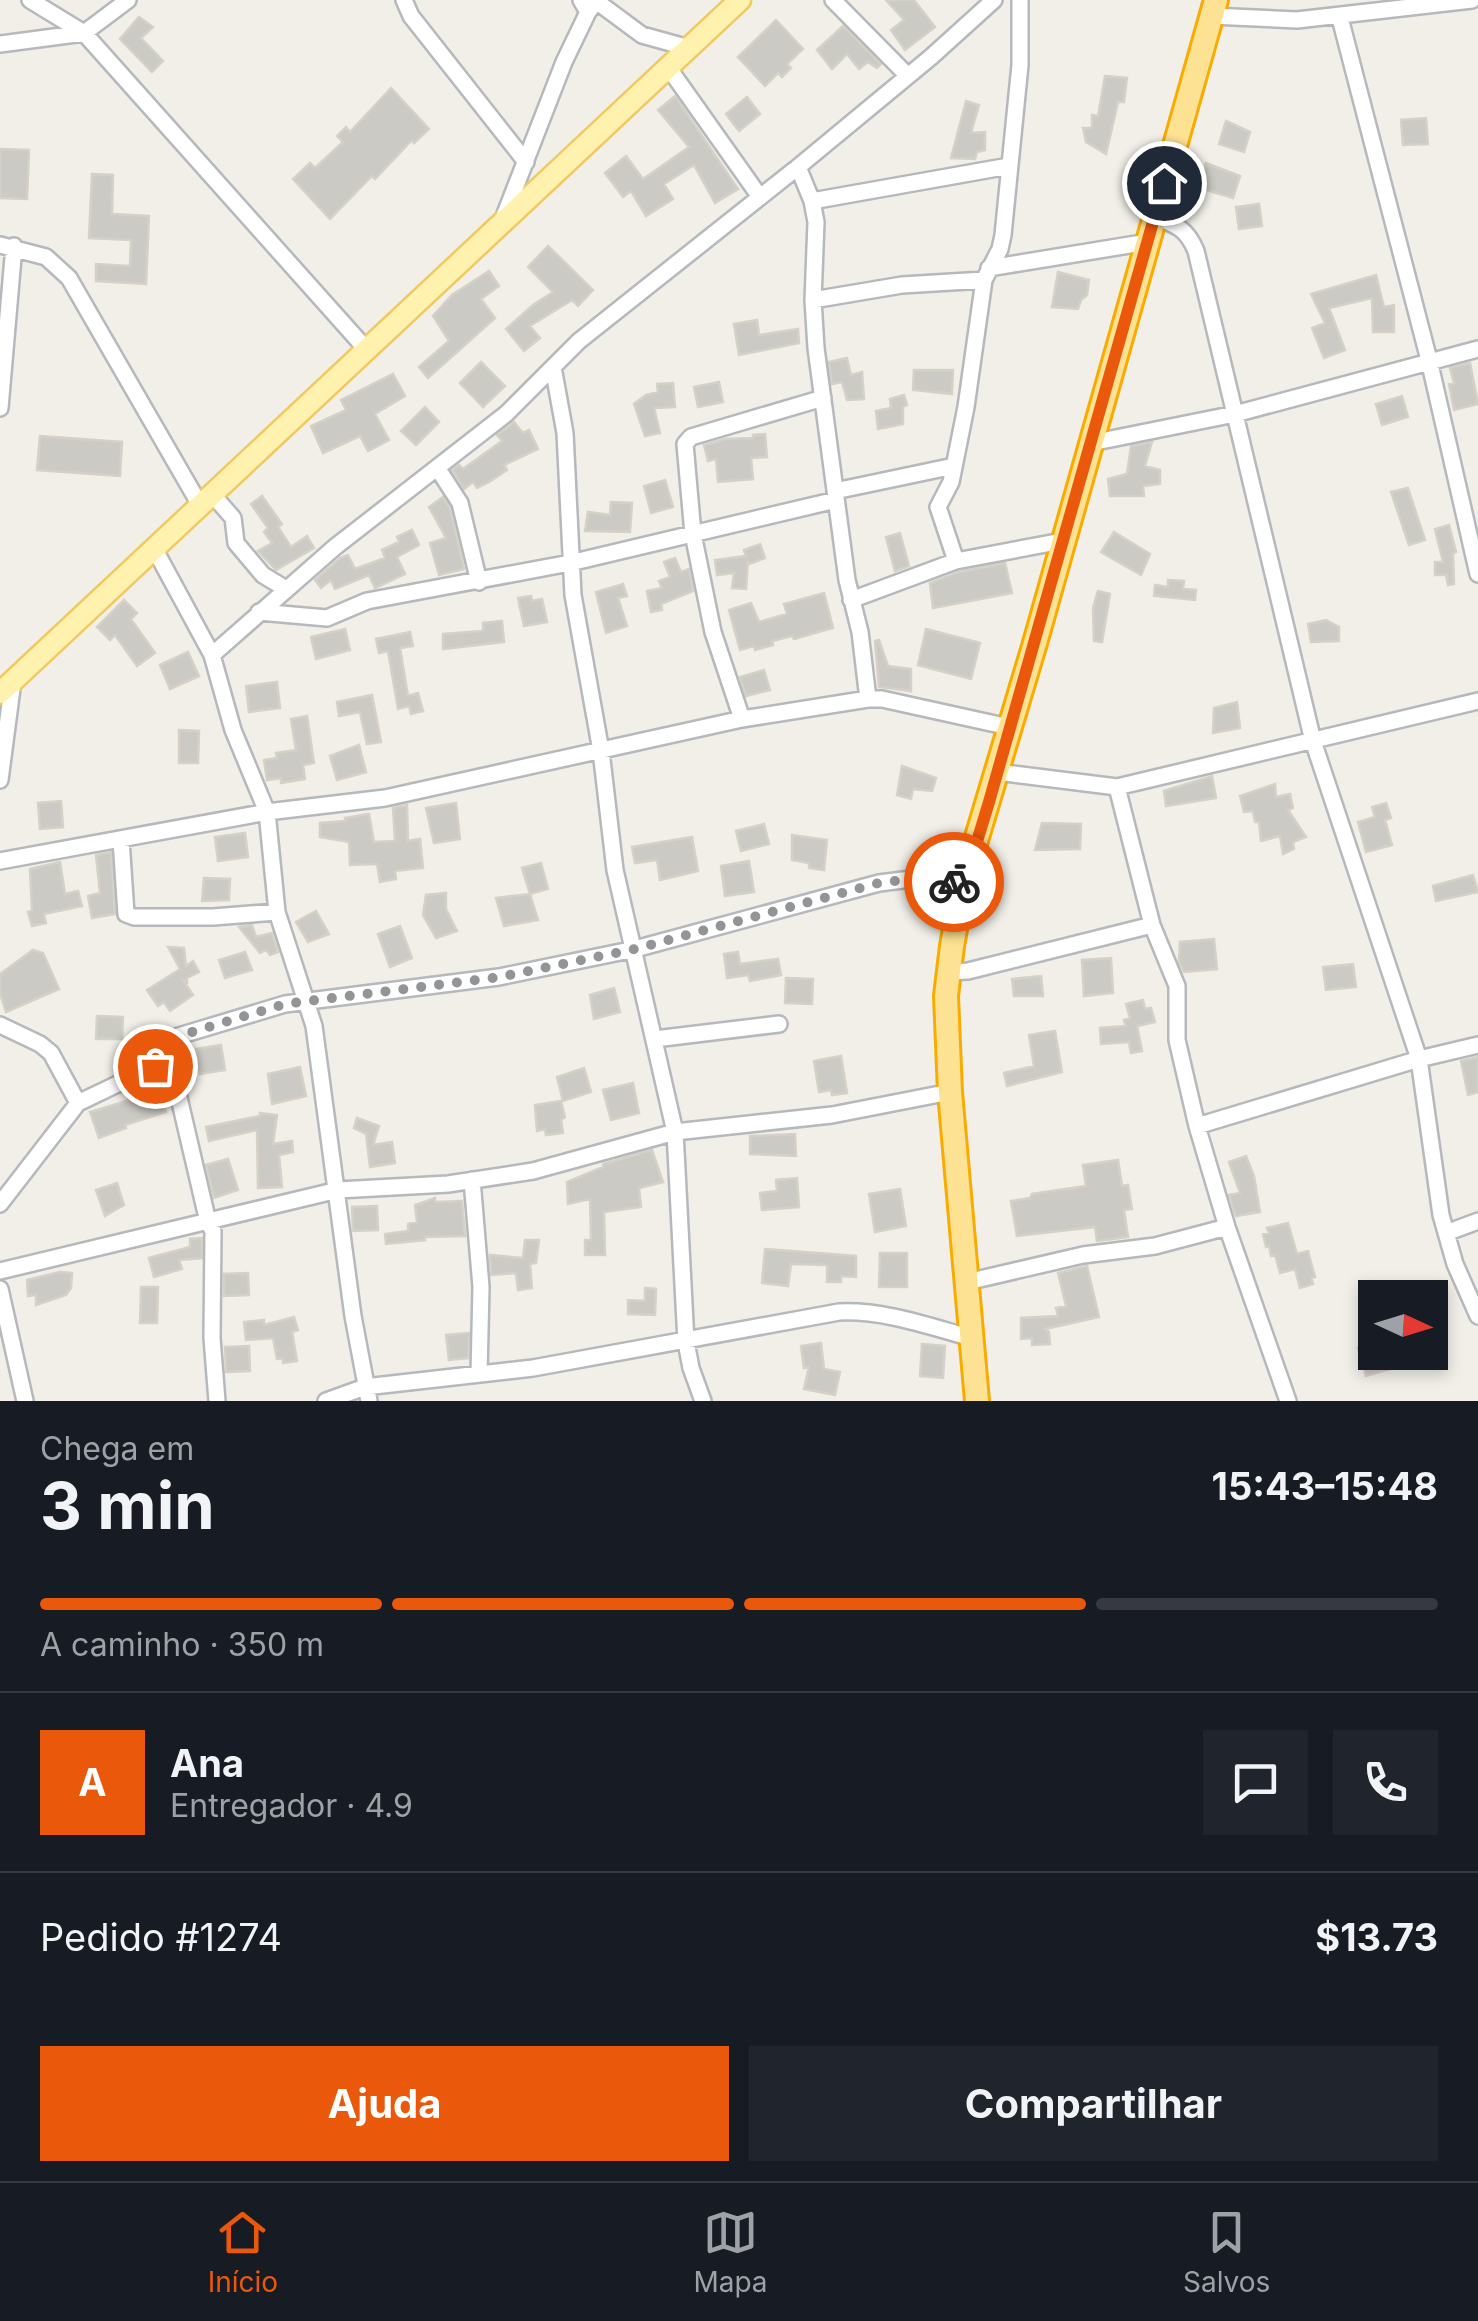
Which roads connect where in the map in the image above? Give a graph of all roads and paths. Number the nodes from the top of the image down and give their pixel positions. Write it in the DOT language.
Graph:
graph roads {
  1 [pos="30,0"];
  2 [pos="128,0"];
  3 [pos="404,0"];
  4 [pos="740,0"];
  5 [pos="832,0"];
  6 [pos="994,0"];
  7 [pos="1020,0"];
  8 [pos="1472,0"];
  9 [pos="584,6"];
  10 [pos="1214,8"];
  11 [pos="1340,18"];
  12 [pos="84,34"];
  13 [pos="0,44"];
  14 [pos="689,48"];
  15 [pos="668,67"];
  16 [pos="908,76"];
  17 [pos="526,162"];
  18 [pos="1008,166"];
  19 [pos="798,168"];
  20 [pos="760,197"];
  21 [pos="812,200"];
  22 [pos="1155,217"];
  23 [pos="501,222"];
  24 [pos="1148,242"];
  25 [pos="7,245"];
  26 [pos="986,274"];
  27 [pos="813,300"];
  28 [pos="366,349"];
  29 [pos="1478,349"];
  30 [pos="1429,360"];
  31 [pos="553,367"];
  32 [pos="823,398"];
  33 [pos="0,408"];
  34 [pos="1236,414"];
  35 [pos="1090,443"];
  36 [pos="954,466"];
  37 [pos="438,469"];
  38 [pos="1478,489"];
  39 [pos="1460,493"];
  40 [pos="836,496"];
  41 [pos="206,499"];
  42 [pos="693,534"];
  43 [pos="1062,541"];
  44 [pos="154,548"];
  45 [pos="956,561"];
  46 [pos="570,563"];
  47 [pos="1478,574"];
  48 [pos="479,582"];
  49 [pos="286,589"];
  50 [pos="851,600"];
  51 [pos="260,612"];
  52 [pos="212,655"];
  53 [pos="6,687"];
  54 [pos="868,699"];
  55 [pos="1478,701"];
  56 [pos="742,719"];
  57 [pos="1010,727"];
  58 [pos="1313,741"];
  59 [pos="600,751"];
  60 [pos="998,772"];
  61 [pos="0,780"];
  62 [pos="1117,787"];
  63 [pos="267,812"];
  64 [pos="121,840"];
  65 [pos="0,861"];
  66 [pos="964,884"];
  67 [pos="277,912"];
  68 [pos="1152,925"];
  69 [pos="635,949"];
  70 [pos="948,972"];
  71 [pos="307,1002"];
  72 [pos="779,1024"];
  73 [pos="0,1026"];
  74 [pos="655,1039"];
  75 [pos="166,1042"];
  76 [pos="1478,1044"];
  77 [pos="1420,1059"];
  78 [pos="950,1092"];
  79 [pos="78,1102"];
  80 [pos="1197,1126"];
  81 [pos="675,1132"];
  82 [pos="472,1180"];
  83 [pos="338,1190"];
  84 [pos="0,1204"];
  85 [pos="1478,1221"];
  86 [pos="208,1222"];
  87 [pos="1227,1227"];
  88 [pos="1446,1233"];
  89 [pos="0,1271"];
  90 [pos="967,1282"];
  91 [pos="0,1289"];
  92 [pos="1478,1316"];
  93 [pos="972,1338"];
  94 [pos="686,1342"];
  95 [pos="480,1374"];
  96 [pos="367,1394"];
  97 [pos="25,1401"];
  98 [pos="217,1401"];
  99 [pos="326,1401"];
  100 [pos="703,1401"];
  101 [pos="977,1401"];
  102 [pos="1288,1401"];
  1 -- 12 [label="street"];
  2 -- 12 [label="street"];
  3 -- 17 [label="street"];
  4 -- 14 [label="main road"];
  5 -- 16 [label="street"];
  6 -- 16 [label="street"];
  7 -- 18 [label="street"];
  8 -- 11 [label="street"];
  9 -- 14 [label="street"];
  9 -- 17 [label="street"];
  10 -- 11 [label="street"];
  10 -- 22 [label="highway"];
  11 -- 30 [label="street"];
  12 -- 13 [label="street"];
  12 -- 28 [label="street"];
  14 -- 15 [label="main road"];
  15 -- 20 [label="street"];
  15 -- 23 [label="main road"];
  16 -- 19 [label="street"];
  17 -- 23 [label="street"];
  18 -- 21 [label="street"];
  18 -- 26 [label="street"];
  19 -- 20 [label="street"];
  19 -- 21 [label="street"];
  20 -- 31 [label="street"];
  21 -- 27 [label="street"];
  22 -- 24 [label="highway"];
  22 -- 34 [label="street"];
  23 -- 28 [label="main road"];
  24 -- 26 [label="street"];
  24 -- 35 [label="highway"];
  25 -- 33 [label="street"];
  25 -- 41 [label="street"];
  26 -- 27 [label="street"];
  26 -- 36 [label="street"];
  27 -- 32 [label="street"];
  28 -- 41 [label="main road"];
  29 -- 30 [label="street"];
  30 -- 34 [label="street"];
  30 -- 39 [label="street"];
  31 -- 37 [label="street"];
  31 -- 46 [label="street"];
  32 -- 40 [label="street"];
  32 -- 42 [label="street"];
  34 -- 35 [label="street"];
  34 -- 58 [label="street"];
  35 -- 43 [label="highway"];
  36 -- 40 [label="street"];
  36 -- 45 [label="street"];
  37 -- 48 [label="street"];
  37 -- 49 [label="street"];
  38 -- 39 [label="street"];
  39 -- 47 [label="street"];
  40 -- 42 [label="street"];
  40 -- 50 [label="street"];
  41 -- 44 [label="main road"];
  41 -- 49 [label="street"];
  42 -- 46 [label="street"];
  42 -- 56 [label="street"];
  43 -- 45 [label="street"];
  43 -- 57 [label="highway"];
  44 -- 52 [label="street"];
  44 -- 53 [label="main road"];
  45 -- 50 [label="street"];
  46 -- 48 [label="street"];
  46 -- 59 [label="street"];
  48 -- 51 [label="street"];
  49 -- 51 [label="street"];
  50 -- 54 [label="street"];
  51 -- 52 [label="street"];
  52 -- 63 [label="street"];
  53 -- 61 [label="street"];
  54 -- 56 [label="street"];
  54 -- 57 [label="street"];
  55 -- 58 [label="street"];
  56 -- 59 [label="street"];
  57 -- 60 [label="highway"];
  58 -- 62 [label="street"];
  58 -- 77 [label="street"];
  59 -- 63 [label="street"];
  59 -- 69 [label="street"];
  60 -- 62 [label="street"];
  60 -- 66 [label="highway"];
  62 -- 68 [label="street"];
  63 -- 64 [label="street"];
  63 -- 67 [label="street"];
  64 -- 65 [label="street"];
  64 -- 67 [label="street"];
  66 -- 69 [label="street"];
  66 -- 70 [label="highway"];
  67 -- 71 [label="street"];
  68 -- 70 [label="street"];
  68 -- 80 [label="street"];
  69 -- 71 [label="street"];
  69 -- 74 [label="street"];
  70 -- 78 [label="highway"];
  71 -- 75 [label="street"];
  71 -- 83 [label="street"];
  72 -- 74 [label="street"];
  73 -- 79 [label="street"];
  74 -- 81 [label="street"];
  75 -- 79 [label="street"];
  75 -- 86 [label="street"];
  76 -- 77 [label="street"];
  77 -- 80 [label="street"];
  77 -- 88 [label="street"];
  78 -- 81 [label="street"];
  78 -- 90 [label="highway"];
  79 -- 84 [label="street"];
  80 -- 87 [label="street"];
  81 -- 82 [label="street"];
  81 -- 94 [label="street"];
  82 -- 83 [label="street"];
  82 -- 95 [label="street"];
  83 -- 86 [label="street"];
  83 -- 96 [label="street"];
  85 -- 88 [label="street"];
  86 -- 89 [label="street"];
  86 -- 98 [label="street"];
  87 -- 90 [label="street"];
  87 -- 102 [label="street"];
  88 -- 92 [label="street"];
  90 -- 93 [label="highway"];
  91 -- 97 [label="street"];
  93 -- 94 [label="street"];
  93 -- 101 [label="highway"];
  94 -- 95 [label="street"];
  94 -- 100 [label="street"];
  95 -- 96 [label="street"];
  96 -- 99 [label="street"];
}
